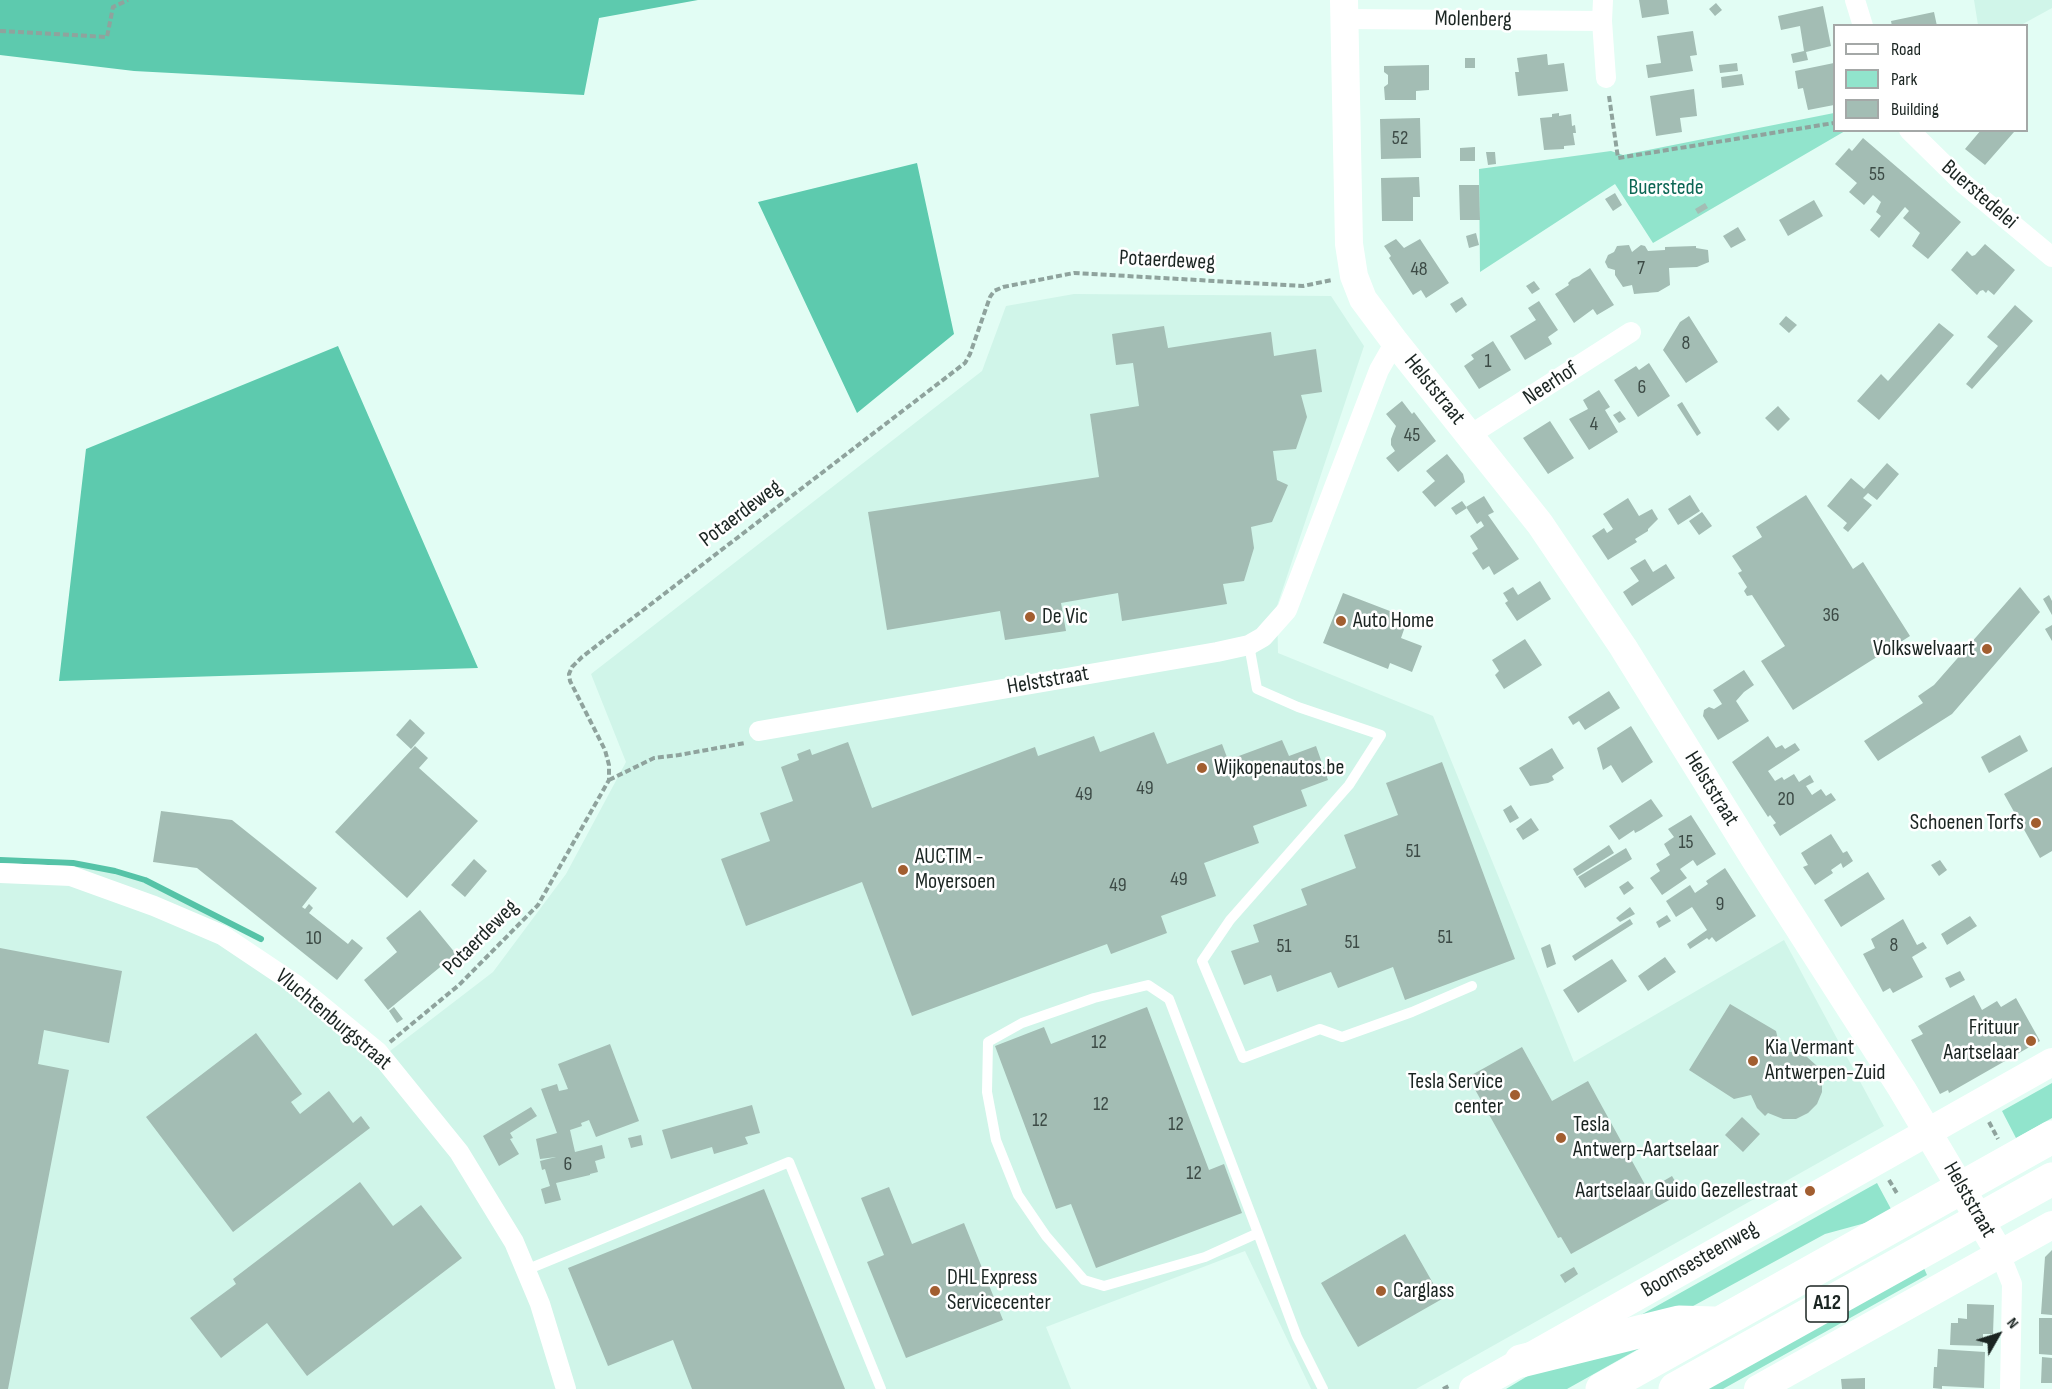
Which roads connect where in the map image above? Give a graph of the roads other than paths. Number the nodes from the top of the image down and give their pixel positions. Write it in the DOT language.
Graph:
graph roads {
  1 [pos="1603,0"];
  2 [pos="1856,0"];
  3 [pos="1344,10"];
  4 [pos="1602,21"];
  5 [pos="1862,24"];
  6 [pos="1606,78"];
  7 [pos="1911,132"];
  8 [pos="2052,257"];
  9 [pos="1631,332"];
  10 [pos="1395,342"];
  11 [pos="1470,435"];
  12 [pos="1249,645"];
  13 [pos="759,731"];
  14 [pos="0,873"];
  15 [pos="1472,986"];
  16 [pos="2052,1062"];
  17 [pos="1928,1131"];
  18 [pos="2052,1137"];
  19 [pos="2052,1179"];
  20 [pos="1960,1187"];
  21 [pos="1981,1219"];
  22 [pos="2052,1225"];
  23 [pos="1258,1233"];
  24 [pos="2000,1254"];
  25 [pos="526,1270"];
  26 [pos="1719,1323"];
  27 [pos="1521,1361"];
  28 [pos="566,1389"];
  29 [pos="881,1389"];
  30 [pos="1323,1389"];
  31 [pos="1473,1389"];
  32 [pos="1602,1389"];
  33 [pos="1675,1389"];
  34 [pos="1758,1389"];
  35 [pos="2010,1389"];
  1 -- 4 [label="street"];
  2 -- 5 [label="street"];
  3 -- 4 [label="street, Molenberg"];
  3 -- 10 [label="street, Helststraat"];
  4 -- 6 [label="street"];
  7 -- 8 [label="street, Buerstedelei"];
  9 -- 11 [label="street, Neerhof"];
  10 -- 11 [label="street, Helststraat"];
  10 -- 12 [label="street, Helststraat"];
  11 -- 17 [label="street, Helststraat"];
  12 -- 13 [label="street, Helststraat"];
  12 -- 15 [label="lane"];
  14 -- 25 [label="street, Vluchtenburgstraat"];
  16 -- 17 [label="street, Boomsesteenweg"];
  17 -- 20 [label="street, Helststraat"];
  17 -- 27 [label="street, Boomsesteenweg"];
  18 -- 20 [label="highway, A12"];
  19 -- 21 [label="highway, A12"];
  20 -- 21 [label="street, Helststraat"];
  20 -- 26 [label="highway, A12"];
  21 -- 24 [label="street, Helststraat"];
  21 -- 33 [label="highway, A12"];
  22 -- 24 [label="street"];
  23 -- 23 [label="lane"];
  23 -- 30 [label="lane"];
  24 -- 34 [label="street"];
  24 -- 35 [label="street"];
  25 -- 28 [label="street, Vluchtenburgstraat"];
  25 -- 29 [label="lane"];
  26 -- 27 [label="highway"];
  26 -- 32 [label="highway, A12"];
  27 -- 31 [label="street, Boomsesteenweg"];
}
